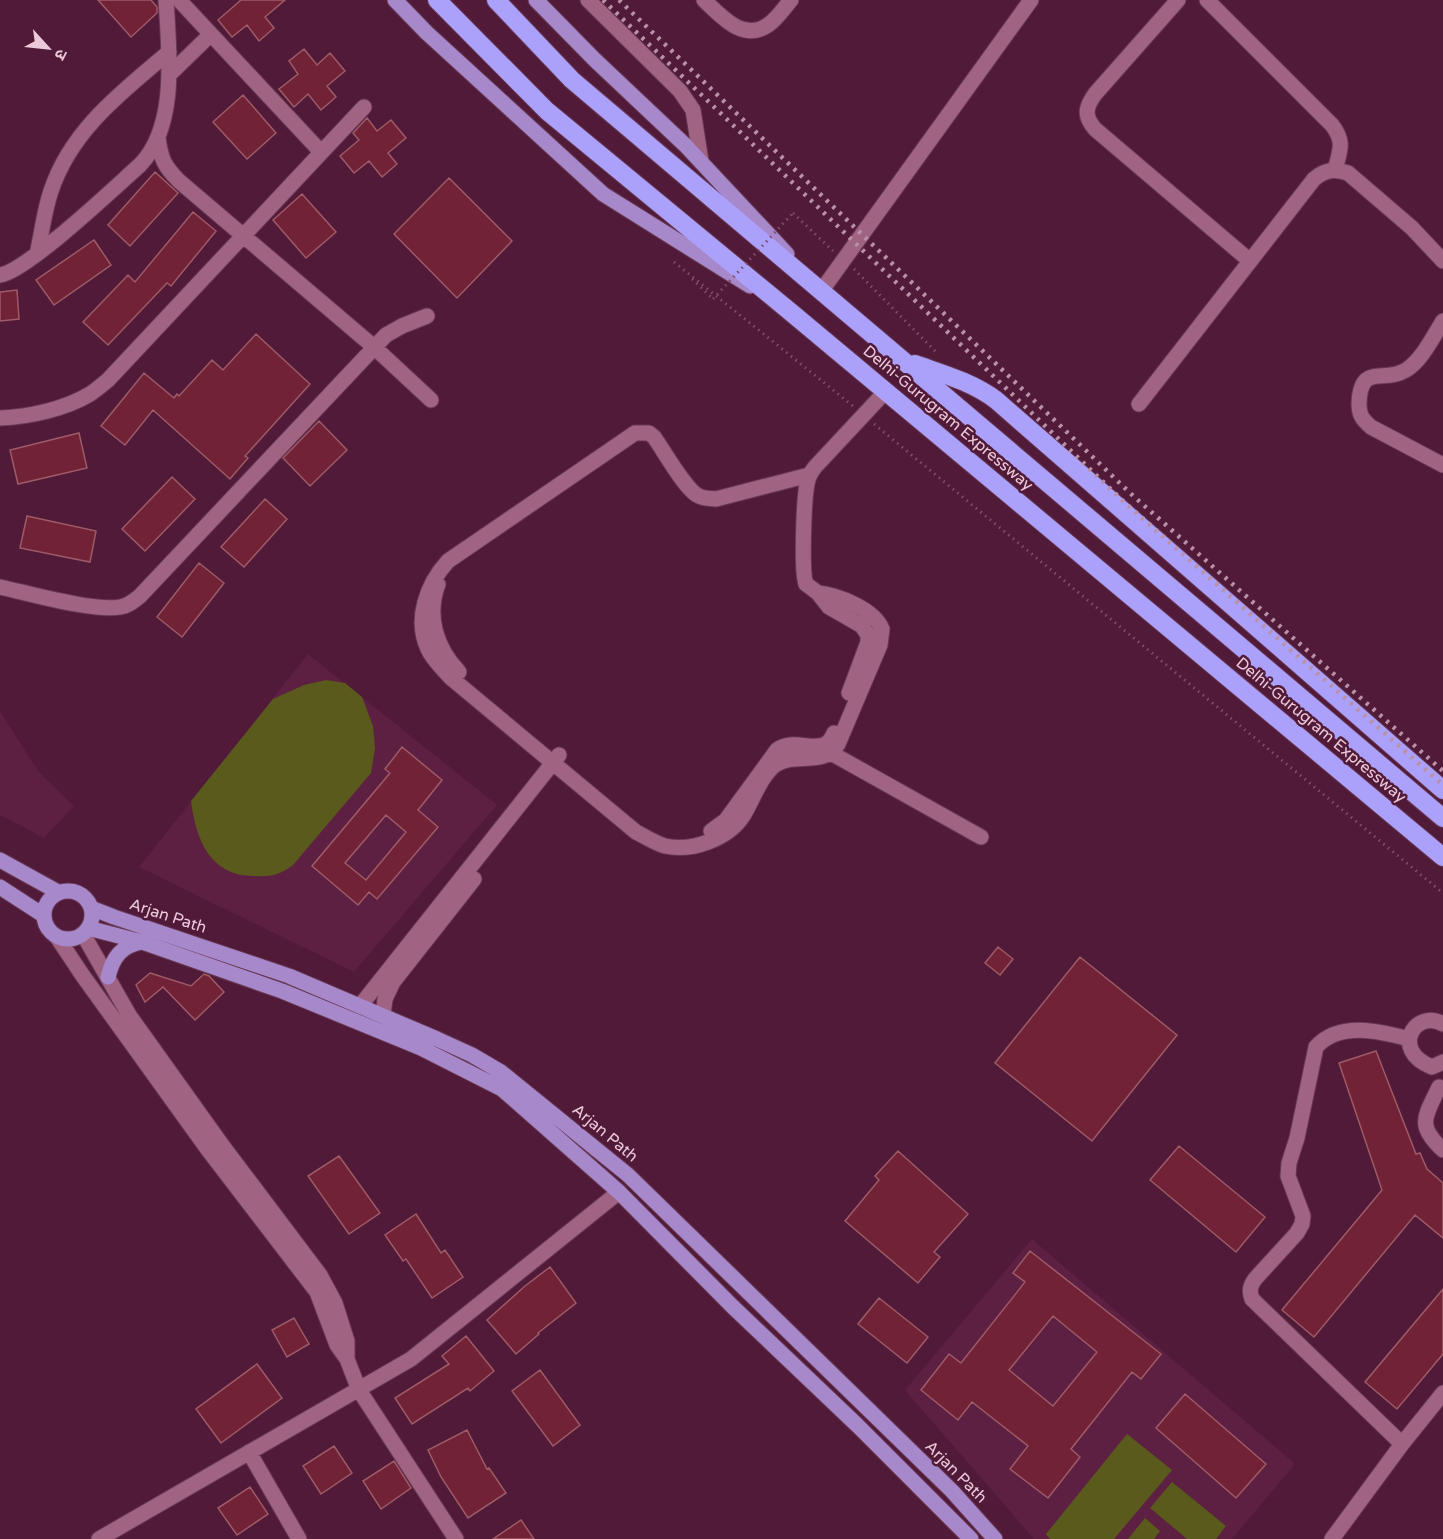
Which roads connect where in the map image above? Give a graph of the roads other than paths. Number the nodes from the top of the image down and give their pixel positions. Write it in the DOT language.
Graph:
graph roads {
  1 [pos="166,0"];
  2 [pos="178,0"];
  3 [pos="395,0"];
  4 [pos="437,0"];
  5 [pos="496,0"];
  6 [pos="536,0"];
  7 [pos="588,0"];
  8 [pos="704,0"];
  9 [pos="791,0"];
  10 [pos="1032,0"];
  11 [pos="1178,0"];
  12 [pos="1207,0"];
  13 [pos="210,35"];
  14 [pos="169,52"];
  15 [pos="170,74"];
  16 [pos="364,107"];
  17 [pos="158,138"];
  18 [pos="321,152"];
  19 [pos="701,161"];
  20 [pos="1335,170"];
  21 [pos="243,235"];
  22 [pos="38,254"];
  23 [pos="1250,261"];
  24 [pos="1443,261"];
  25 [pos="0,275"];
  26 [pos="822,290"];
  27 [pos="793,314"];
  28 [pos="427,316"];
  29 [pos="1443,321"];
  30 [pos="374,347"];
  31 [pos="902,359"];
  32 [pos="886,391"];
  33 [pos="431,400"];
  34 [pos="1139,404"];
  35 [pos="0,418"];
  36 [pos="1443,465"];
  37 [pos="809,475"];
  38 [pos="0,587"];
  39 [pos="818,593"];
  40 [pos="831,753"];
  41 [pos="560,762"];
  42 [pos="1443,790"];
  43 [pos="1443,818"];
  44 [pos="981,837"];
  45 [pos="1443,857"];
  46 [pos="0,860"];
  47 [pos="0,887"];
  48 [pos="58,892"];
  49 [pos="91,908"];
  50 [pos="43,915"];
  51 [pos="86,931"];
  52 [pos="57,937"];
  53 [pos="142,942"];
  54 [pos="108,977"];
  55 [pos="360,1006"];
  56 [pos="382,1015"];
  57 [pos="1443,1024"];
  58 [pos="1409,1039"];
  59 [pos="1438,1065"];
  60 [pos="1441,1091"];
  61 [pos="1443,1150"];
  62 [pos="619,1192"];
  63 [pos="347,1359"];
  64 [pos="359,1390"];
  65 [pos="1443,1393"];
  66 [pos="1402,1444"];
  67 [pos="249,1452"];
  68 [pos="1334,1538"];
  69 [pos="99,1539"];
  70 [pos="299,1539"];
  71 [pos="456,1539"];
  72 [pos="971,1539"];
  73 [pos="995,1539"];
  1 -- 14 [label="street"];
  2 -- 13 [label="street"];
  3 -- 27 [label="main road"];
  4 -- 27 [label="highway, Delhi-Gurugram Expressway"];
  5 -- 26 [label="highway, Delhi-Gurugram Expressway"];
  6 -- 19 [label="main road"];
  7 -- 19 [label="street"];
  8 -- 9 [label="street"];
  10 -- 26 [label="street"];
  11 -- 23 [label="street"];
  12 -- 20 [label="street"];
  13 -- 15 [label="street"];
  13 -- 18 [label="street"];
  14 -- 15 [label="street"];
  14 -- 22 [label="street"];
  15 -- 17 [label="street"];
  16 -- 18 [label="street"];
  17 -- 21 [label="street"];
  17 -- 22 [label="street"];
  18 -- 21 [label="street"];
  19 -- 26 [label="main road"];
  20 -- 23 [label="street"];
  20 -- 24 [label="street"];
  21 -- 30 [label="street"];
  21 -- 35 [label="street"];
  22 -- 25 [label="street"];
  23 -- 34 [label="street"];
  26 -- 31 [label="highway, Delhi-Gurugram Expressway"];
  27 -- 32 [label="highway, Delhi-Gurugram Expressway"];
  28 -- 30 [label="street"];
  29 -- 36 [label="street"];
  30 -- 33 [label="street"];
  30 -- 38 [label="street"];
  31 -- 42 [label="highway"];
  31 -- 43 [label="highway, Delhi-Gurugram Expressway"];
  32 -- 37 [label="street"];
  32 -- 45 [label="highway, Delhi-Gurugram Expressway"];
  37 -- 39 [label="street"];
  37 -- 41 [label="street"];
  39 -- 40 [label="street"];
  39 -- 41 [label="street"];
  40 -- 41 [label="street"];
  40 -- 44 [label="street"];
  41 -- 55 [label="street"];
  41 -- 56 [label="street"];
  46 -- 48 [label="main road"];
  47 -- 50 [label="main road"];
  48 -- 49 [label="main road"];
  48 -- 50 [label="main road"];
  49 -- 51 [label="main road"];
  49 -- 55 [label="main road, Arjan Path"];
  50 -- 52 [label="main road"];
  51 -- 52 [label="main road"];
  51 -- 53 [label="main road, Arjan Path"];
  51 -- 54 [label="street"];
  52 -- 63 [label="street"];
  53 -- 54 [label="main road"];
  53 -- 62 [label="main road, Arjan Path"];
  54 -- 63 [label="street"];
  55 -- 56 [label="main road, Arjan Path"];
  56 -- 73 [label="main road, Arjan Path"];
  57 -- 58 [label="street"];
  58 -- 59 [label="street"];
  58 -- 66 [label="street"];
  59 -- 60 [label="street"];
  60 -- 61 [label="street"];
  62 -- 64 [label="street"];
  62 -- 72 [label="main road, Arjan Path"];
  63 -- 64 [label="street"];
  64 -- 67 [label="street"];
  64 -- 71 [label="street"];
  65 -- 66 [label="street"];
  66 -- 68 [label="street"];
  67 -- 69 [label="street"];
  67 -- 70 [label="street"];
}
